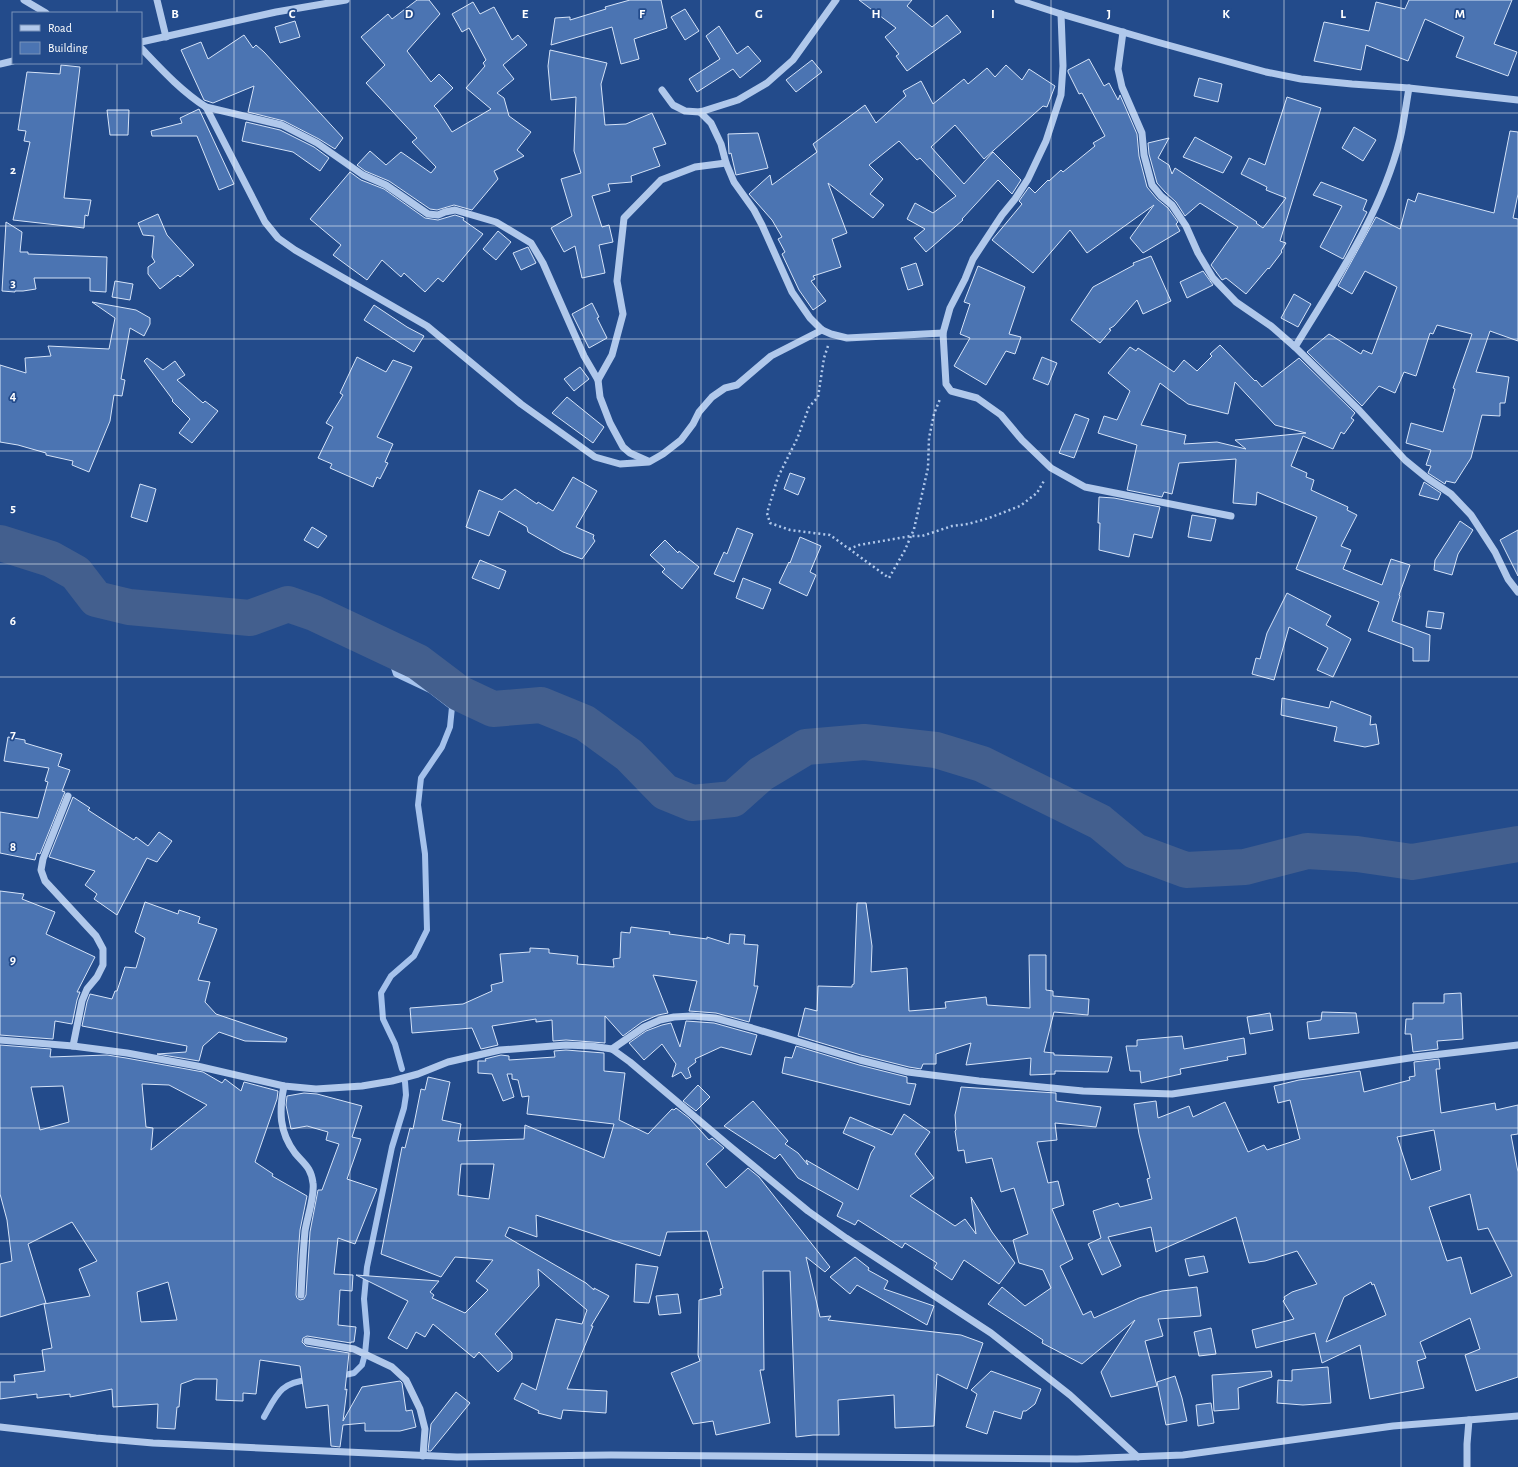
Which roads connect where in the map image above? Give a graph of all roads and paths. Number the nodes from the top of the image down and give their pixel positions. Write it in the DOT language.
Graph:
graph roads {
  1 [pos="24,0"];
  2 [pos="156,0"];
  3 [pos="346,0"];
  4 [pos="836,0"];
  5 [pos="1018,0"];
  6 [pos="44,12"];
  7 [pos="1061,14"];
  8 [pos="1123,32"];
  9 [pos="166,37"];
  10 [pos="142,42"];
  11 [pos="142,49"];
  12 [pos="12,61"];
  13 [pos="0,64"];
  14 [pos="1409,88"];
  15 [pos="662,90"];
  16 [pos="1518,100"];
  17 [pos="206,107"];
  18 [pos="700,112"];
  19 [pos="726,163"];
  20 [pos="822,330"];
  21 [pos="943,333"];
  22 [pos="831,334"];
  23 [pos="1295,347"];
  24 [pos="598,380"];
  25 [pos="946,384"];
  26 [pos="649,462"];
  27 [pos="1051,468"];
  28 [pos="1231,516"];
  29 [pos="911,536"];
  30 [pos="849,549"];
  31 [pos="1518,592"];
  32 [pos="68,796"];
  33 [pos="0,1040"];
  34 [pos="73,1046"];
  35 [pos="1518,1046"];
  36 [pos="612,1049"];
  37 [pos="284,1086"];
  38 [pos="301,1295"];
  39 [pos="307,1341"];
  40 [pos="1518,1416"];
  41 [pos="1468,1420"];
  42 [pos="0,1427"];
  43 [pos="424,1456"];
  44 [pos="1138,1457"];
  45 [pos="1468,1467"];
  1 -- 6 [label="street"];
  2 -- 9 [label="street"];
  3 -- 9 [label="street"];
  4 -- 18 [label="street"];
  5 -- 7 [label="street"];
  7 -- 8 [label="street"];
  7 -- 21 [label="street"];
  8 -- 14 [label="street"];
  8 -- 23 [label="street"];
  9 -- 10 [label="street"];
  11 -- 17 [label="street"];
  12 -- 13 [label="street"];
  14 -- 16 [label="street"];
  14 -- 23 [label="street"];
  15 -- 18 [label="street"];
  17 -- 24 [label="street"];
  17 -- 26 [label="street"];
  18 -- 19 [label="street"];
  19 -- 20 [label="street"];
  19 -- 24 [label="street"];
  20 -- 22 [label="street"];
  20 -- 26 [label="street"];
  21 -- 22 [label="street"];
  21 -- 25 [label="street"];
  22 -- 30 [label="path"];
  23 -- 31 [label="street"];
  24 -- 26 [label="street"];
  25 -- 27 [label="street"];
  25 -- 29 [label="path"];
  27 -- 28 [label="street"];
  27 -- 29 [label="path"];
  29 -- 30 [label="path"];
  29 -- 30 [label="path"];
  32 -- 34 [label="street"];
  33 -- 34 [label="street"];
  34 -- 37 [label="street"];
  35 -- 36 [label="street"];
  36 -- 37 [label="street"];
  36 -- 44 [label="street"];
  37 -- 38 [label="street"];
  39 -- 43 [label="street"];
  40 -- 41 [label="street"];
  41 -- 44 [label="street"];
  41 -- 45 [label="street"];
  42 -- 43 [label="street"];
  43 -- 44 [label="street"];
}
